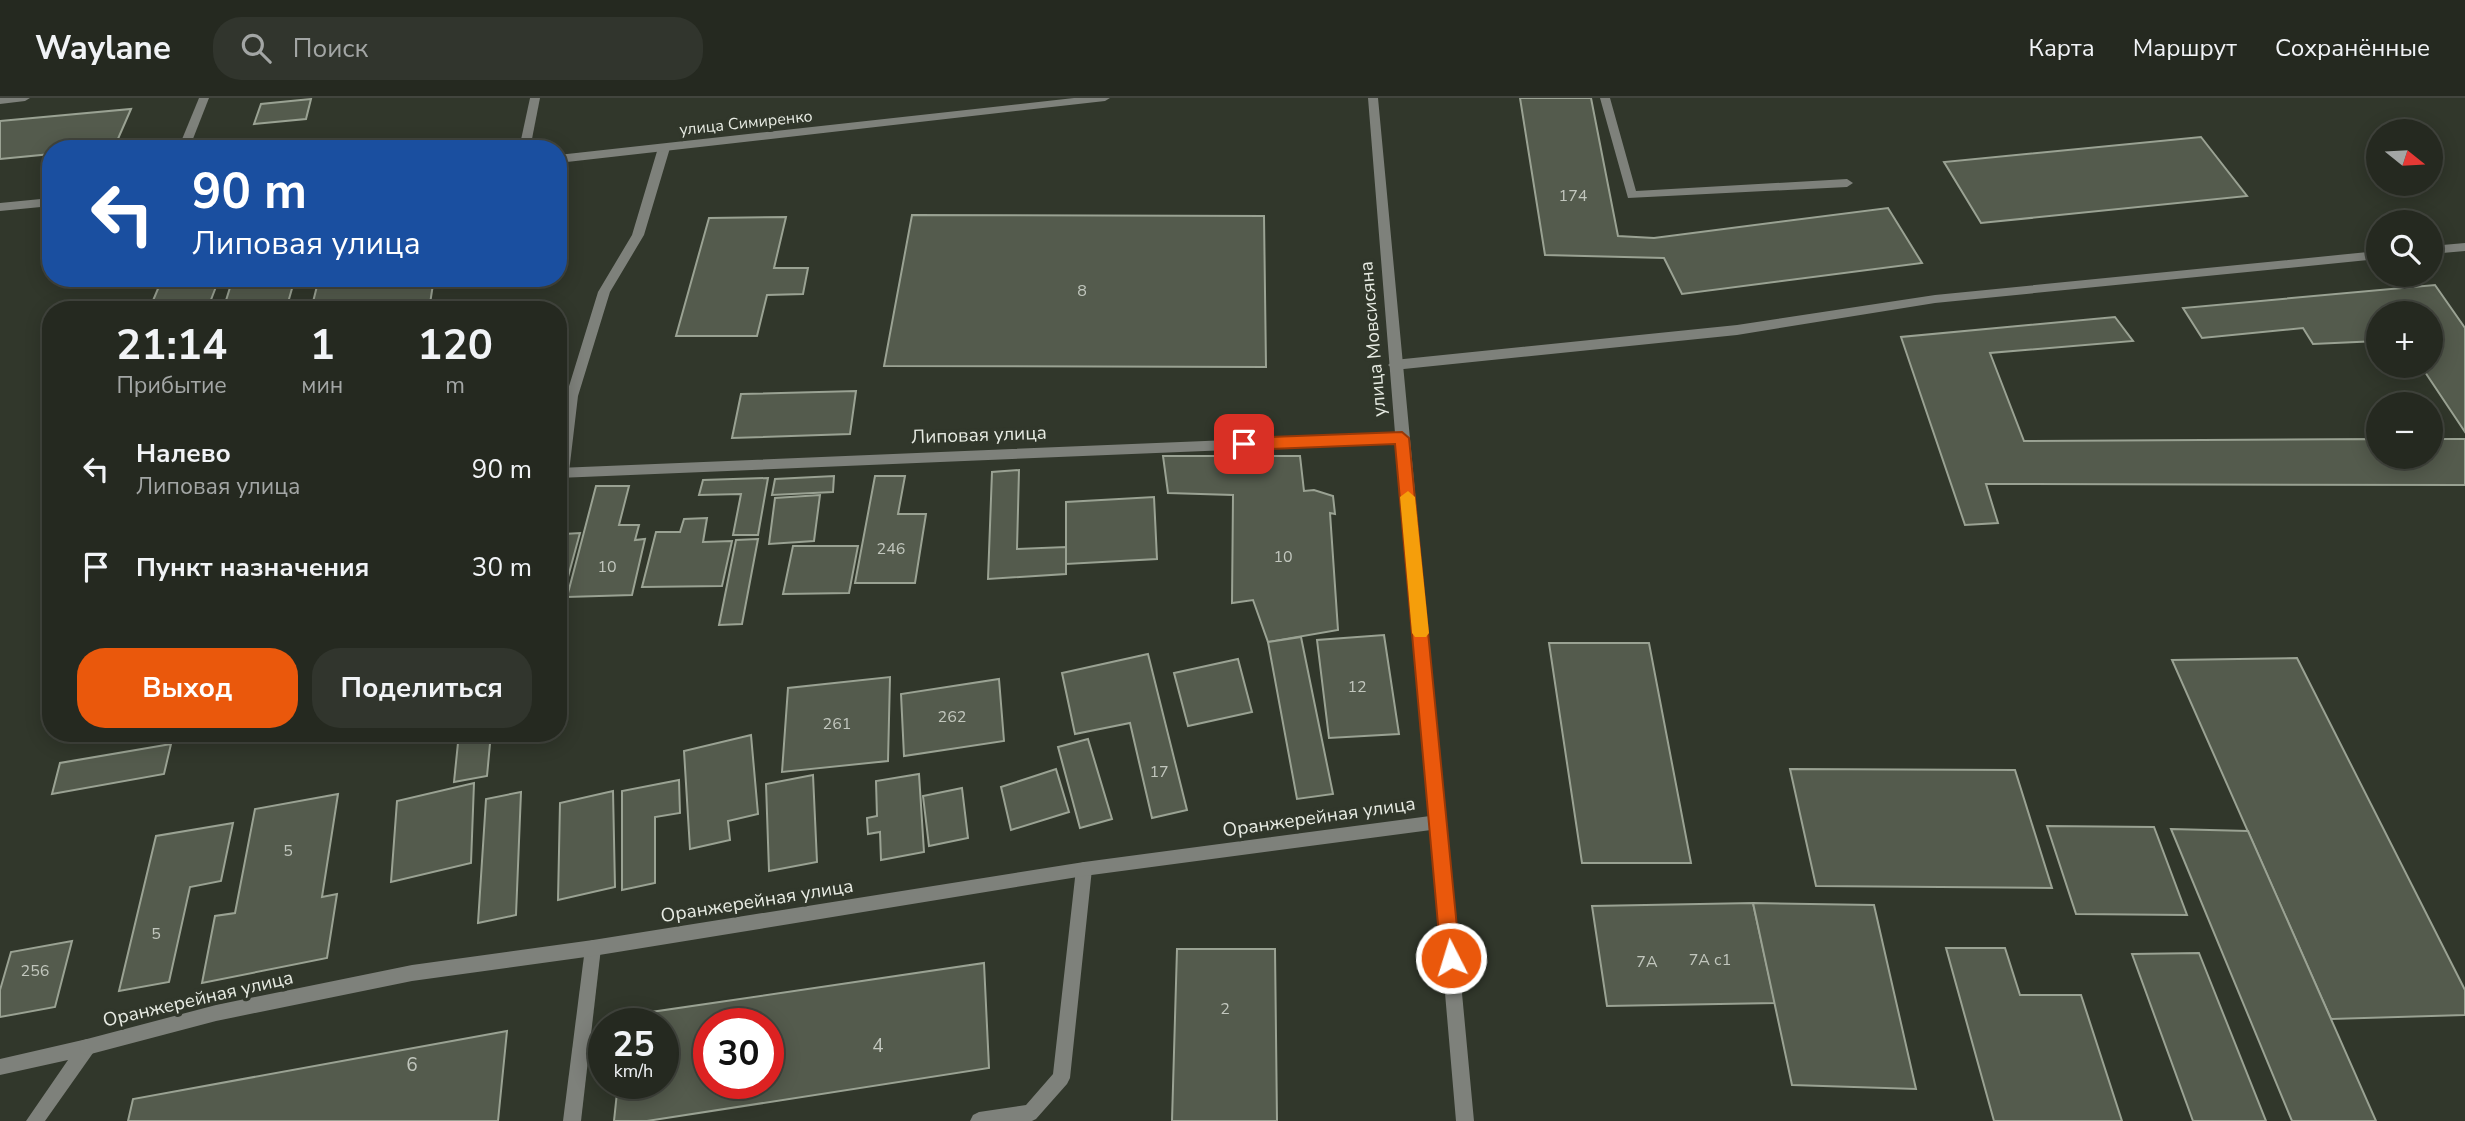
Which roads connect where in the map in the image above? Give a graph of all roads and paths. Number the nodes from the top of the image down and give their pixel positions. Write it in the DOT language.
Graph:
graph roads {
  1 [pos="25,98"];
  2 [pos="204,98"];
  3 [pos="534,98"];
  4 [pos="1105,98"];
  5 [pos="1373,98"];
  6 [pos="1605,98"];
  7 [pos="0,101"];
  8 [pos="187,140"];
  9 [pos="526,140"];
  10 [pos="664,148"];
  11 [pos="567,158"];
  12 [pos="1847,183"];
  13 [pos="42,203"];
  14 [pos="0,207"];
  15 [pos="2465,247"];
  16 [pos="2443,249"];
  17 [pos="2366,257"];
  18 [pos="1394,365"];
  19 [pos="567,428"];
  20 [pos="1402,438"];
  21 [pos="567,472"];
  22 [pos="1439,822"];
  23 [pos="1083,869"];
  24 [pos="593,948"];
  25 [pos="87,1047"];
  26 [pos="0,1067"];
  27 [pos="1028,1117"];
  28 [pos="35,1121"];
  29 [pos="572,1121"];
  30 [pos="979,1121"];
  31 [pos="1465,1121"];
  1 -- 7 [label="street"];
  2 -- 8 [label="street"];
  3 -- 9 [label="street"];
  4 -- 10 [label="street, улица Симиренко"];
  5 -- 18 [label="street, улица Мовсисяна"];
  6 -- 12 [label="street"];
  10 -- 11 [label="street, улица Симиренко"];
  10 -- 19 [label="street"];
  13 -- 14 [label="street"];
  15 -- 16 [label="street"];
  17 -- 18 [label="street"];
  18 -- 20 [label="street, улица Мовсисяна"];
  20 -- 21 [label="street, Липовая улица"];
  20 -- 22 [label="street, улица Мовсисяна"];
  22 -- 23 [label="street, Оранжерейная улица"];
  22 -- 31 [label="street, улица Мовсисяна"];
  23 -- 24 [label="street, Оранжерейная улица"];
  23 -- 27 [label="street"];
  24 -- 25 [label="street, Оранжерейная улица"];
  24 -- 29 [label="street"];
  25 -- 26 [label="street, Оранжерейная улица"];
  25 -- 28 [label="street"];
  27 -- 30 [label="street"];
}
